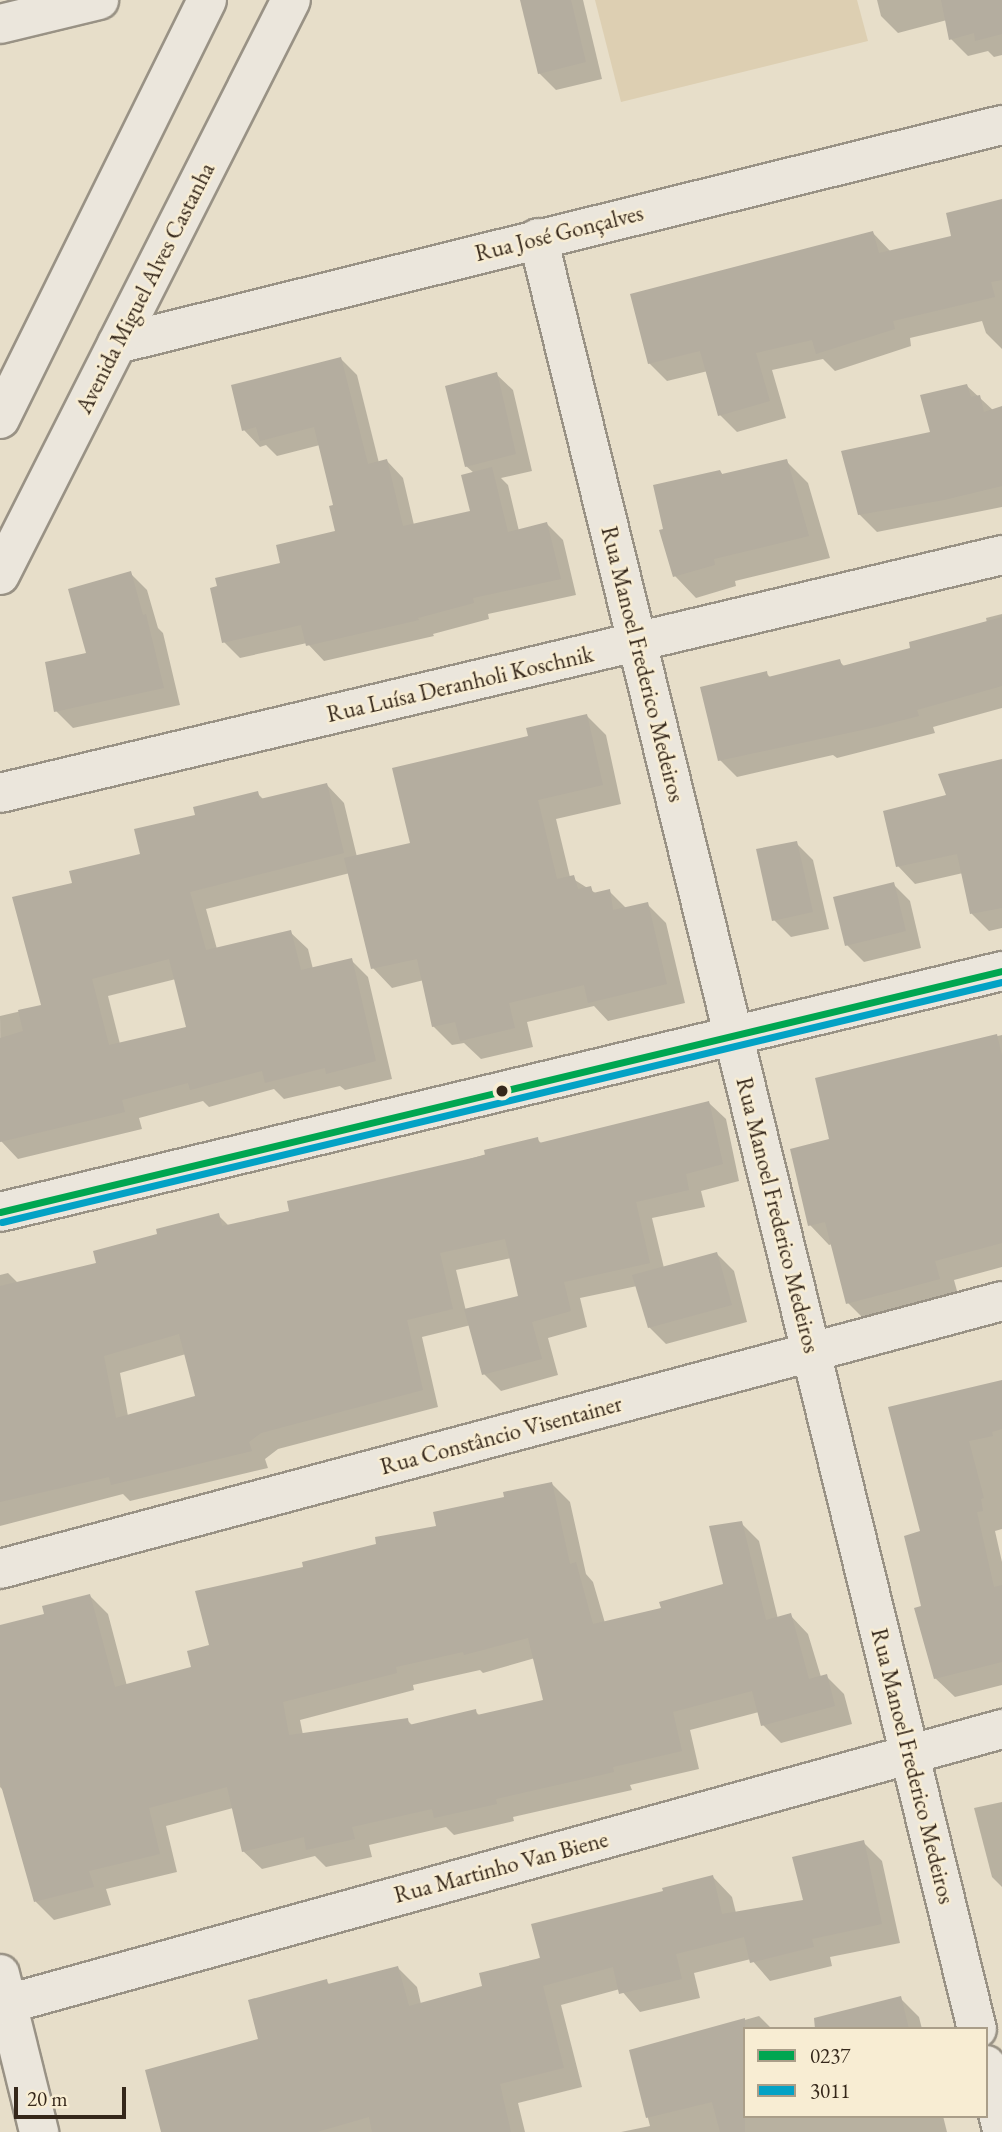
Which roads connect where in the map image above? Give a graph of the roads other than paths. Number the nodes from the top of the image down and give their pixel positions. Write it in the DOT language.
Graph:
graph roads {
  1 [pos="99,0"];
  2 [pos="207,0"];
  3 [pos="290,0"];
  4 [pos="0,24"];
  5 [pos="1002,125"];
  6 [pos="538,238"];
  7 [pos="117,344"];
  8 [pos="13,369"];
  9 [pos="0,419"];
  10 [pos="1002,555"];
  11 [pos="0,575"];
  12 [pos="637,642"];
  13 [pos="0,793"];
  14 [pos="1002,971"];
  15 [pos="734,1035"];
  16 [pos="0,1212"];
  17 [pos="1002,1300"];
  18 [pos="811,1352"];
  19 [pos="0,1569"];
  20 [pos="1002,1729"];
  21 [pos="910,1753"];
  22 [pos="2,1994"];
  23 [pos="977,2027"];
  24 [pos="988,2073"];
  25 [pos="1002,2130"];
  26 [pos="39,2132"];
  1 -- 4 [label="street"];
  2 -- 8 [label="street"];
  3 -- 7 [label="street, Avenida Miguel Alves Castanha"];
  5 -- 6 [label="street, Rua José Gonçalves"];
  6 -- 7 [label="street, Rua José Gonçalves"];
  6 -- 12 [label="street, Rua Manoel Frederico Medeiros"];
  7 -- 11 [label="street, Avenida Miguel Alves Castanha"];
  8 -- 9 [label="street"];
  10 -- 12 [label="street, Rua Luísa Deranholi Koschnik"];
  12 -- 13 [label="street, Rua Luísa Deranholi Koschnik"];
  12 -- 15 [label="street, Rua Manoel Frederico Medeiros"];
  14 -- 15 [label="street"];
  15 -- 16 [label="street"];
  15 -- 18 [label="street, Rua Manoel Frederico Medeiros"];
  17 -- 18 [label="street, Rua Constâncio Visentainer"];
  18 -- 19 [label="street, Rua Constâncio Visentainer"];
  18 -- 21 [label="street, Rua Manoel Frederico Medeiros"];
  20 -- 21 [label="street, Rua Martinho Van Biene"];
  21 -- 22 [label="street, Rua Martinho Van Biene"];
  21 -- 23 [label="street, Rua Manoel Frederico Medeiros"];
  22 -- 26 [label="street"];
  24 -- 25 [label="street"];
}
